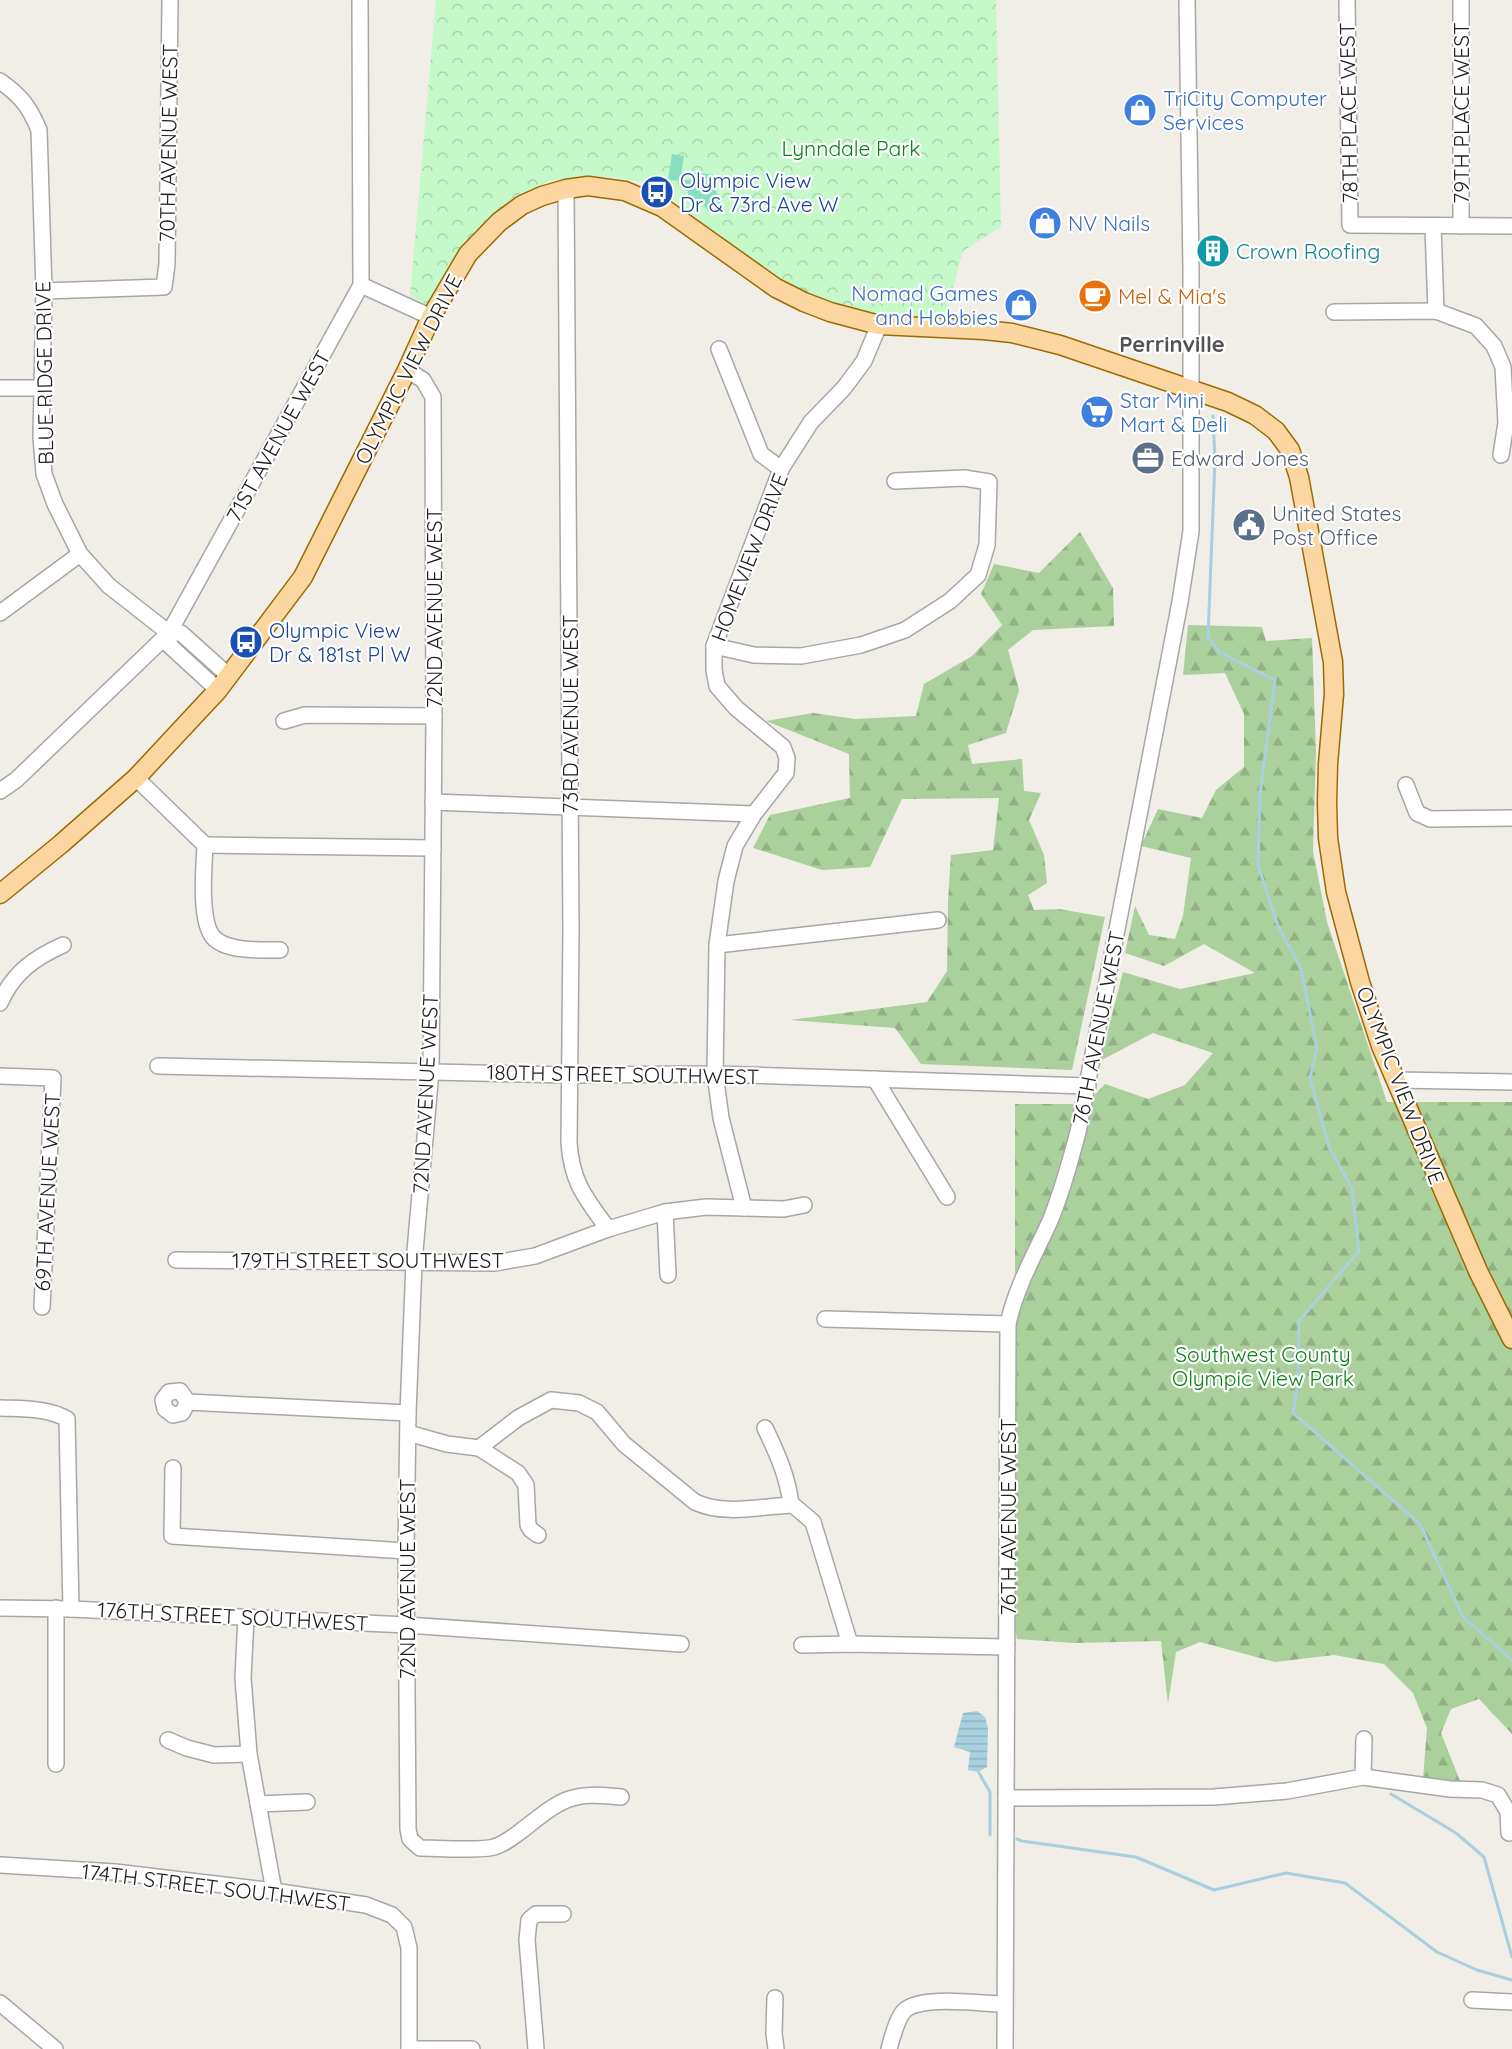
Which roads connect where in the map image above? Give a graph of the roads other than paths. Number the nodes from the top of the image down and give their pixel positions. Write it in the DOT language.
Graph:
graph roads {
  1 [pos="170,0"];
  2 [pos="360,0"];
  3 [pos="1187,0"];
  4 [pos="1347,0"];
  5 [pos="1461,0"];
  6 [pos="0,81"];
  7 [pos="566,189"];
  8 [pos="1433,226"];
  9 [pos="1461,226"];
  10 [pos="1512,226"];
  11 [pos="361,285"];
  12 [pos="44,291"];
  13 [pos="1436,311"];
  14 [pos="1334,312"];
  15 [pos="431,316"];
  16 [pos="879,325"];
  17 [pos="719,349"];
  18 [pos="407,370"];
  19 [pos="0,388"];
  20 [pos="41,388"];
  21 [pos="1192,390"];
  22 [pos="1501,455"];
  23 [pos="781,469"];
  24 [pos="895,481"];
  25 [pos="80,554"];
  26 [pos="0,613"];
  27 [pos="169,633"];
  28 [pos="714,646"];
  29 [pos="224,683"];
  30 [pos="434,716"];
  31 [pos="284,721"];
  32 [pos="136,778"];
  33 [pos="1406,785"];
  34 [pos="0,791"];
  35 [pos="433,802"];
  36 [pos="570,806"];
  37 [pos="754,814"];
  38 [pos="1512,818"];
  39 [pos="205,845"];
  40 [pos="433,848"];
  41 [pos="0,894"];
  42 [pos="938,920"];
  43 [pos="63,945"];
  44 [pos="717,945"];
  45 [pos="280,950"];
  46 [pos="0,1003"];
  47 [pos="158,1066"];
  48 [pos="430,1071"];
  49 [pos="715,1074"];
  50 [pos="571,1075"];
  51 [pos="0,1076"];
  52 [pos="875,1079"];
  53 [pos="1395,1080"];
  54 [pos="1512,1082"];
  55 [pos="1088,1086"];
  56 [pos="948,1197"];
  57 [pos="804,1205"];
  58 [pos="744,1208"];
  59 [pos="665,1212"];
  60 [pos="608,1229"];
  61 [pos="176,1260"];
  62 [pos="414,1262"];
  63 [pos="668,1275"];
  64 [pos="42,1307"];
  65 [pos="825,1319"];
  66 [pos="1008,1324"];
  67 [pos="1512,1339"];
  68 [pos="188,1402"];
  69 [pos="0,1408"];
  70 [pos="408,1413"];
  71 [pos="765,1428"];
  72 [pos="408,1433"];
  73 [pos="479,1448"];
  74 [pos="173,1467"];
  75 [pos="791,1505"];
  76 [pos="538,1535"];
  77 [pos="406,1551"];
  78 [pos="0,1608"];
  79 [pos="64,1608"];
  80 [pos="246,1617"];
  81 [pos="407,1625"];
  82 [pos="681,1644"];
  83 [pos="850,1644"];
  84 [pos="802,1645"];
  85 [pos="1007,1647"];
  86 [pos="1364,1739"];
  87 [pos="168,1740"];
  88 [pos="249,1754"];
  89 [pos="56,1764"];
  90 [pos="1364,1777"];
  91 [pos="621,1797"];
  92 [pos="1006,1797"];
  93 [pos="308,1802"];
  94 [pos="258,1804"];
  95 [pos="1509,1833"];
  96 [pos="0,1865"];
  97 [pos="274,1891"];
  98 [pos="562,1914"];
  99 [pos="775,1998"];
  100 [pos="1472,2000"];
  101 [pos="1512,2002"];
  102 [pos="0,2003"];
  103 [pos="1005,2004"];
  104 [pos="55,2049"];
  105 [pos="409,2049"];
  106 [pos="472,2049"];
  107 [pos="536,2049"];
  108 [pos="776,2049"];
  109 [pos="889,2049"];
  110 [pos="1005,2049"];
  1 -- 12 [label="street, 70TH AVENUE WEST"];
  2 -- 11 [label="street, 71ST AVENUE WEST"];
  3 -- 21 [label="street, 76TH AVENUE WEST"];
  4 -- 8 [label="street, 78TH PLACE WEST"];
  5 -- 9 [label="street, 79TH PLACE WEST"];
  6 -- 12 [label="street, BLUE RIDGE DRIVE"];
  7 -- 15 [label="main road, OLYMPIC VIEW DRIVE"];
  7 -- 16 [label="main road, OLYMPIC VIEW DRIVE"];
  7 -- 36 [label="street, 73RD AVENUE WEST"];
  8 -- 9 [label="street"];
  8 -- 13 [label="street, 79TH PLACE WEST"];
  9 -- 10 [label="street"];
  11 -- 15 [label="street"];
  11 -- 27 [label="street, 71ST AVENUE WEST"];
  12 -- 20 [label="street, BLUE RIDGE DRIVE"];
  13 -- 14 [label="street"];
  13 -- 22 [label="street"];
  15 -- 18 [label="main road, OLYMPIC VIEW DRIVE"];
  16 -- 21 [label="main road, OLYMPIC VIEW DRIVE"];
  16 -- 23 [label="street, HOMEVIEW DRIVE"];
  17 -- 23 [label="street"];
  18 -- 29 [label="main road, OLYMPIC VIEW DRIVE"];
  18 -- 30 [label="street, 72ND AVENUE WEST"];
  19 -- 20 [label="street"];
  20 -- 25 [label="street, BLUE RIDGE DRIVE"];
  21 -- 53 [label="main road, OLYMPIC VIEW DRIVE"];
  21 -- 55 [label="street, 76TH AVENUE WEST"];
  23 -- 28 [label="street, HOMEVIEW DRIVE"];
  24 -- 28 [label="street"];
  25 -- 26 [label="street"];
  25 -- 27 [label="street, BLUE RIDGE DRIVE"];
  27 -- 29 [label="street, BLUE RIDGE DRIVE"];
  27 -- 34 [label="street, 71ST AVENUE WEST"];
  28 -- 37 [label="street, HOMEVIEW DRIVE"];
  29 -- 32 [label="main road, OLYMPIC VIEW DRIVE"];
  30 -- 31 [label="street"];
  30 -- 35 [label="street, 72ND AVENUE WEST"];
  32 -- 39 [label="street"];
  32 -- 41 [label="main road, OLYMPIC VIEW DRIVE"];
  33 -- 38 [label="street"];
  35 -- 36 [label="street"];
  35 -- 40 [label="street, 72ND AVENUE WEST"];
  36 -- 37 [label="street"];
  36 -- 50 [label="street, 73RD AVENUE WEST"];
  37 -- 44 [label="street, HOMEVIEW DRIVE"];
  39 -- 40 [label="street"];
  39 -- 45 [label="street"];
  40 -- 48 [label="street, 72ND AVENUE WEST"];
  42 -- 44 [label="street"];
  43 -- 46 [label="street"];
  44 -- 49 [label="street, HOMEVIEW DRIVE"];
  47 -- 48 [label="street, 180TH STREET SOUTHWEST"];
  48 -- 50 [label="street, 180TH STREET SOUTHWEST"];
  48 -- 62 [label="street, 72ND AVENUE WEST"];
  49 -- 50 [label="street, 180TH STREET SOUTHWEST"];
  49 -- 52 [label="street, 180TH STREET SOUTHWEST"];
  49 -- 58 [label="street, HOMEVIEW DRIVE"];
  50 -- 60 [label="street, 73RD AVENUE WEST"];
  51 -- 64 [label="street, 69TH AVENUE WEST"];
  52 -- 55 [label="street, 180TH STREET SOUTHWEST"];
  52 -- 56 [label="street"];
  53 -- 54 [label="street"];
  53 -- 67 [label="main road, OLYMPIC VIEW DRIVE"];
  55 -- 66 [label="street, 76TH AVENUE WEST"];
  57 -- 58 [label="street, 179TH STREET SOUTHWEST"];
  58 -- 59 [label="street, 179TH STREET SOUTHWEST"];
  59 -- 60 [label="street, 179TH STREET SOUTHWEST"];
  59 -- 63 [label="street"];
  60 -- 62 [label="street, 179TH STREET SOUTHWEST"];
  61 -- 62 [label="street, 179TH STREET SOUTHWEST"];
  62 -- 70 [label="street, 72ND AVENUE WEST"];
  65 -- 66 [label="street"];
  66 -- 85 [label="street, 76TH AVENUE WEST"];
  68 -- 70 [label="street"];
  69 -- 79 [label="street"];
  70 -- 72 [label="street, 72ND AVENUE WEST"];
  71 -- 75 [label="street"];
  72 -- 73 [label="street"];
  72 -- 77 [label="street, 72ND AVENUE WEST"];
  73 -- 75 [label="street"];
  73 -- 76 [label="street"];
  74 -- 77 [label="street"];
  75 -- 83 [label="street"];
  77 -- 81 [label="street, 72ND AVENUE WEST"];
  78 -- 79 [label="street, 176TH STREET SOUTHWEST"];
  79 -- 80 [label="street, 176TH STREET SOUTHWEST"];
  79 -- 89 [label="street"];
  80 -- 81 [label="street, 176TH STREET SOUTHWEST"];
  80 -- 88 [label="street"];
  81 -- 82 [label="street, 176TH STREET SOUTHWEST"];
  81 -- 91 [label="street, 72ND AVENUE WEST"];
  83 -- 84 [label="street"];
  83 -- 85 [label="street"];
  85 -- 92 [label="street, 76TH AVENUE WEST"];
  86 -- 90 [label="street"];
  87 -- 88 [label="street"];
  88 -- 94 [label="street"];
  90 -- 92 [label="street"];
  90 -- 95 [label="street"];
  92 -- 103 [label="street, 76TH AVENUE WEST"];
  93 -- 94 [label="street"];
  94 -- 97 [label="street"];
  96 -- 97 [label="street, 174TH STREET SOUTHWEST"];
  97 -- 105 [label="street, 174TH STREET SOUTHWEST"];
  98 -- 107 [label="street"];
  99 -- 108 [label="street"];
  100 -- 101 [label="street"];
  102 -- 104 [label="street"];
  103 -- 109 [label="street"];
  103 -- 110 [label="street, 76TH AVENUE WEST"];
  105 -- 106 [label="street"];
}
